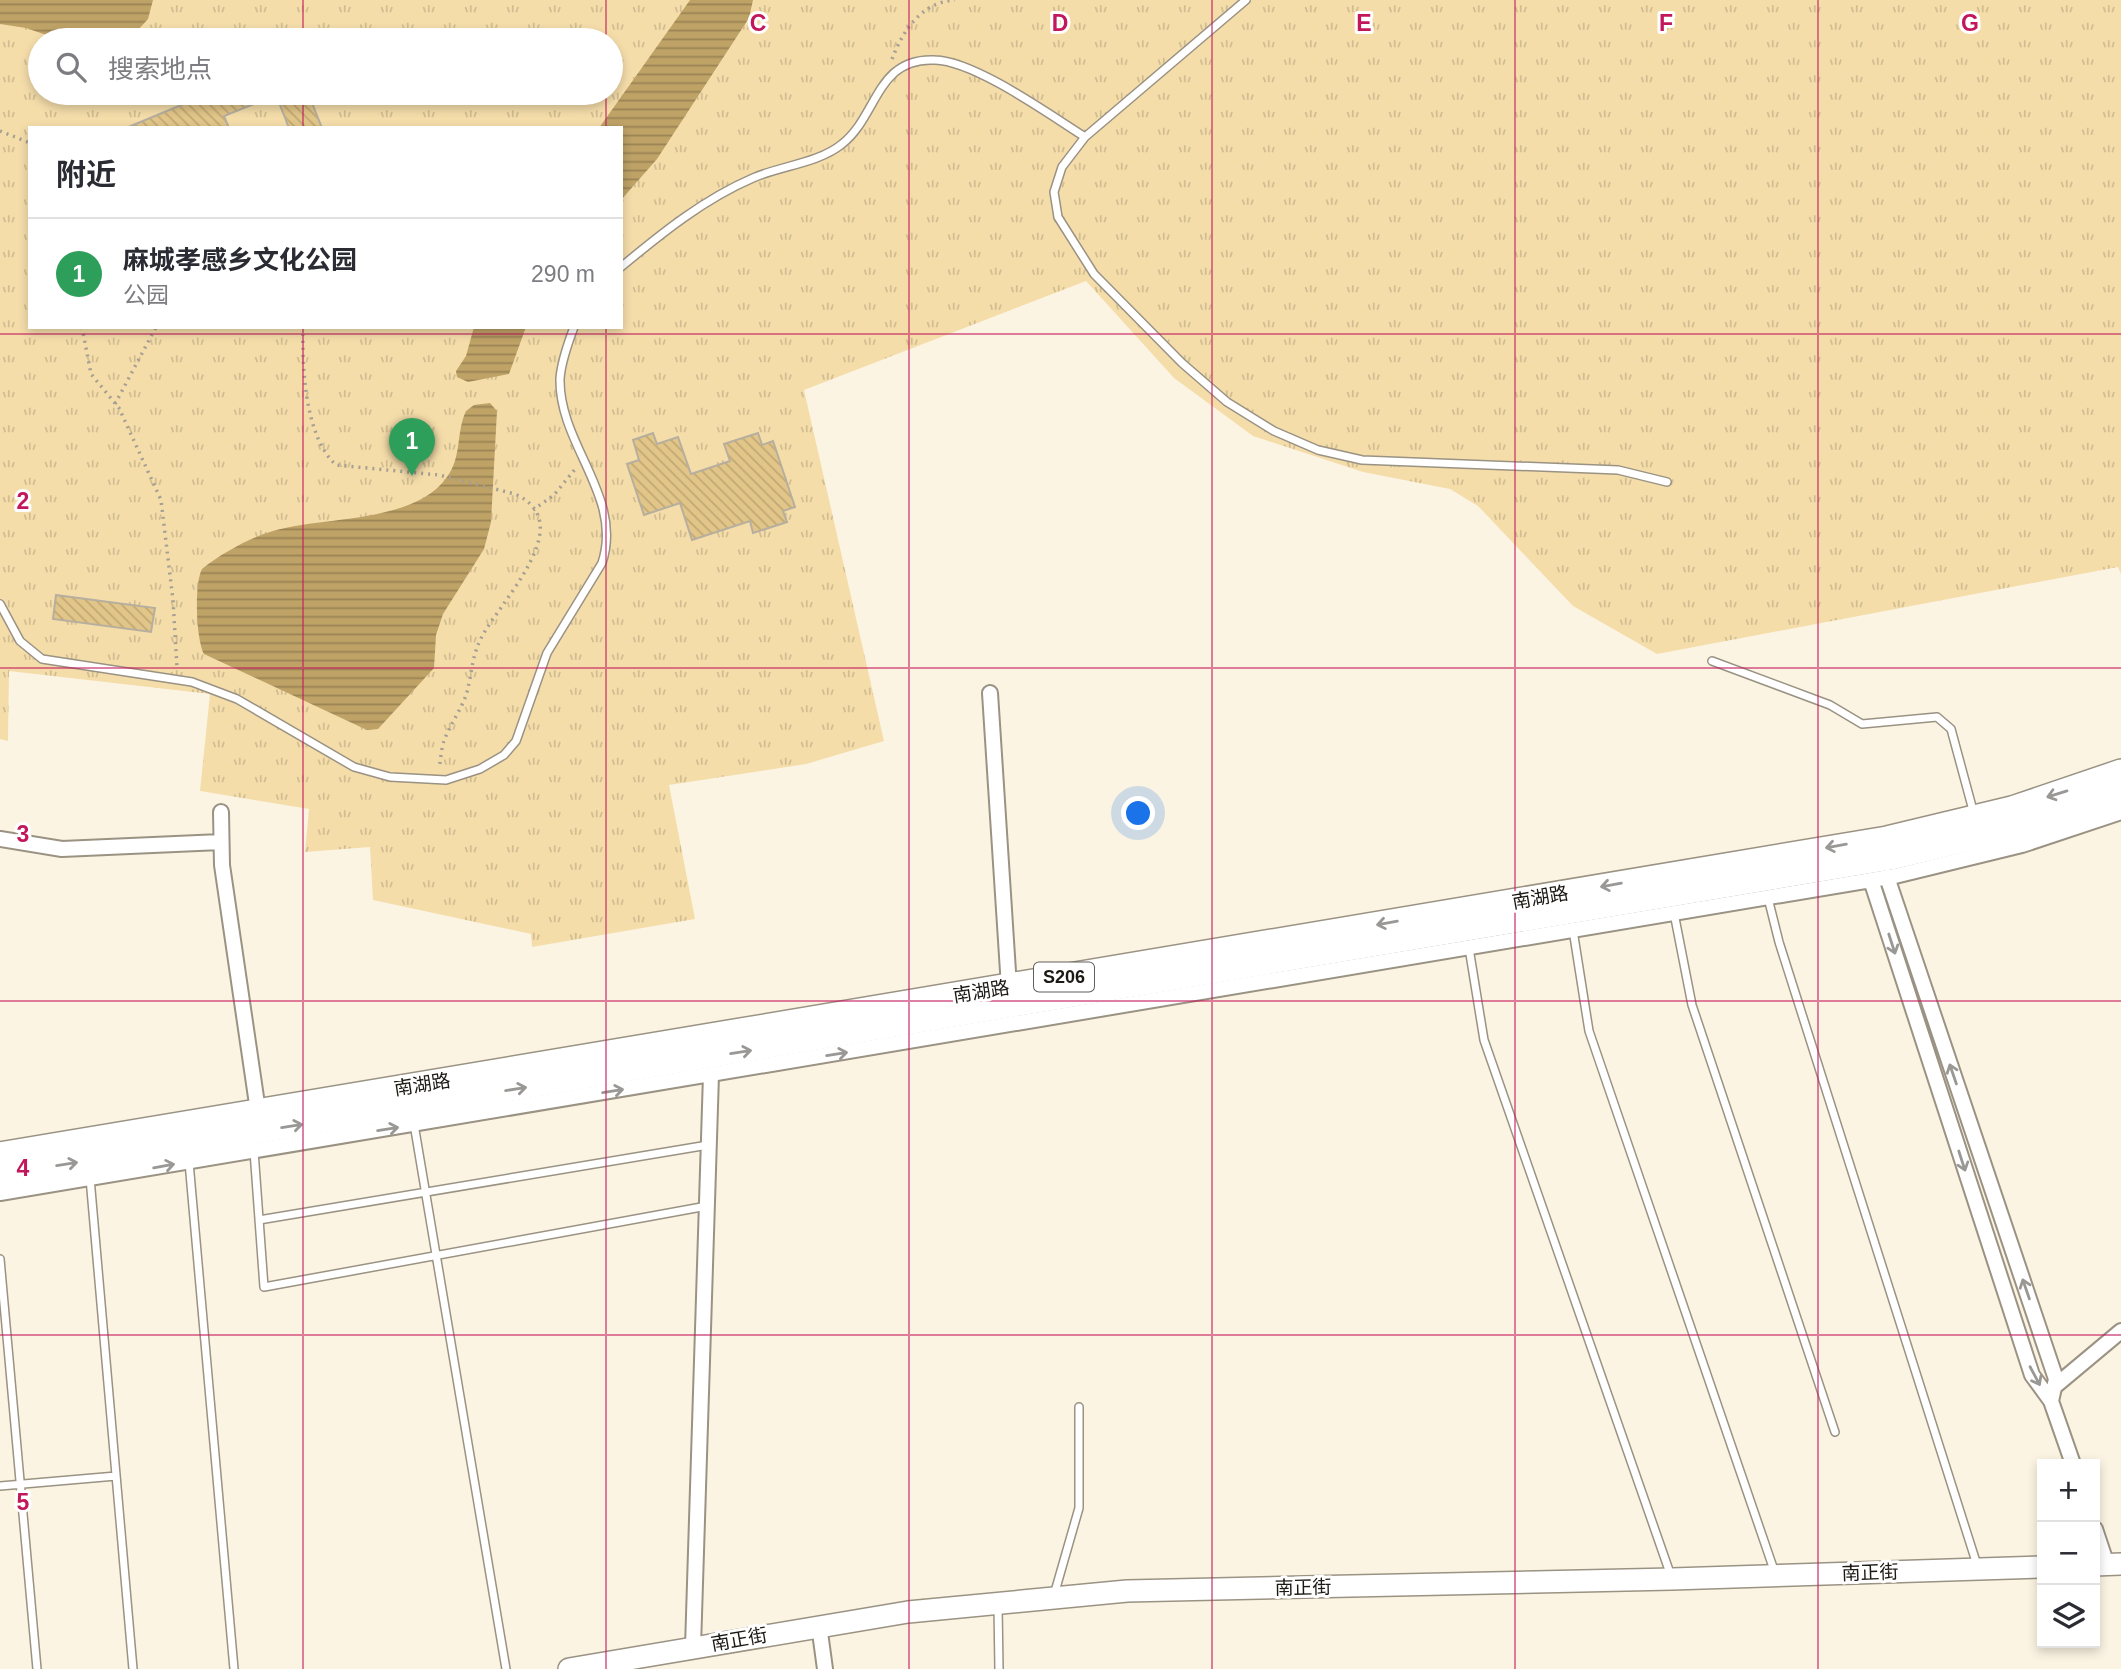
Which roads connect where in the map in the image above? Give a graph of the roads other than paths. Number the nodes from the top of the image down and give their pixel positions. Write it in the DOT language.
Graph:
graph roads {
  1 [pos="1246,0"];
  2 [pos="1086,137"];
  3 [pos="623,265"];
  4 [pos="573,329"];
  5 [pos="1667,482"];
  6 [pos="0,604"];
  7 [pos="1712,661"];
  8 [pos="990,693"];
  9 [pos="2121,771"];
  10 [pos="2121,793"];
  11 [pos="220,812"];
  12 [pos="2121,812"];
  13 [pos="1975,818"];
  14 [pos="0,839"];
  15 [pos="221,842"];
  16 [pos="1887,877"];
  17 [pos="1871,880"];
  18 [pos="1768,897"];
  19 [pos="1674,913"];
  20 [pos="1573,930"];
  21 [pos="1469,948"];
  22 [pos="1009,986"];
  23 [pos="711,1075"];
  24 [pos="258,1111"];
  25 [pos="414,1124"];
  26 [pos="708,1144"];
  27 [pos="254,1151"];
  28 [pos="0,1154"];
  29 [pos="189,1162"];
  30 [pos="0,1175"];
  31 [pos="90,1178"];
  32 [pos="425,1192"];
  33 [pos="0,1193"];
  34 [pos="707,1206"];
  35 [pos="259,1220"];
  36 [pos="435,1256"];
  37 [pos="0,1259"];
  38 [pos="2121,1331"];
  39 [pos="2052,1394"];
  40 [pos="1079,1406"];
  41 [pos="1835,1432"];
  42 [pos="2072,1459"];
  43 [pos="116,1476"];
  44 [pos="20,1485"];
  45 [pos="0,1486"];
  46 [pos="2100,1543"];
  47 [pos="2108,1565"];
  48 [pos="2037,1567"];
  49 [pos="1978,1569"];
  50 [pos="1776,1576"];
  51 [pos="1672,1579"];
  52 [pos="1054,1596"];
  53 [pos="998,1601"];
  54 [pos="819,1625"];
  55 [pos="693,1647"];
  56 [pos="37,1669"];
  57 [pos="133,1669"];
  58 [pos="234,1669"];
  59 [pos="506,1669"];
  60 [pos="569,1669"];
  61 [pos="825,1669"];
  62 [pos="999,1669"];
  1 -- 2 [label="lane"];
  2 -- 3 [label="lane"];
  2 -- 5 [label="lane"];
  4 -- 6 [label="lane"];
  7 -- 13 [label="lane"];
  8 -- 22 [label="street"];
  9 -- 13 [label="main road, 南湖路 / S206, one-way"];
  30 -- 10 [label="main road, 南湖路 / S206, one-way"];
  11 -- 15 [label="street"];
  12 -- 16 [label="street"];
  13 -- 22 [label="main road, 南湖路 / S206, one-way"];
  14 -- 15 [label="street"];
  15 -- 24 [label="street"];
  16 -- 17 [label="street"];
  39 -- 16 [label="street, one-way"];
  17 -- 18 [label="street"];
  17 -- 39 [label="street, one-way"];
  18 -- 19 [label="street"];
  18 -- 49 [label="lane"];
  19 -- 20 [label="street"];
  19 -- 41 [label="lane"];
  20 -- 21 [label="street"];
  20 -- 50 [label="lane"];
  23 -- 21 [label="street, one-way"];
  21 -- 51 [label="lane"];
  22 -- 24 [label="main road, 南湖路 / S206"];
  25 -- 23 [label="street, one-way"];
  23 -- 26 [label="street"];
  24 -- 28 [label="main road, 南湖路 / S206"];
  27 -- 25 [label="street, one-way"];
  25 -- 32 [label="lane"];
  26 -- 32 [label="lane"];
  26 -- 34 [label="street"];
  27 -- 29 [label="street"];
  27 -- 35 [label="lane"];
  31 -- 29 [label="street, one-way"];
  29 -- 58 [label="lane"];
  31 -- 33 [label="street"];
  31 -- 43 [label="lane"];
  32 -- 35 [label="lane"];
  32 -- 36 [label="lane"];
  34 -- 36 [label="lane"];
  34 -- 55 [label="street"];
  35 -- 36 [label="lane"];
  36 -- 59 [label="lane"];
  37 -- 44 [label="lane"];
  38 -- 39 [label="street"];
  39 -- 42 [label="street"];
  40 -- 52 [label="lane"];
  43 -- 44 [label="lane"];
  43 -- 57 [label="lane"];
  44 -- 45 [label="lane"];
  44 -- 56 [label="lane"];
  46 -- 47 [label="street"];
  48 -- 49 [label="street, 南正街"];
  49 -- 50 [label="street, 南正街"];
  50 -- 51 [label="street, 南正街"];
  51 -- 52 [label="street, 南正街"];
  52 -- 53 [label="street, 南正街"];
  53 -- 54 [label="street, 南正街"];
  53 -- 62 [label="lane"];
  54 -- 55 [label="street, 南正街"];
  54 -- 61 [label="street"];
  55 -- 60 [label="street, 南正街"];
}
